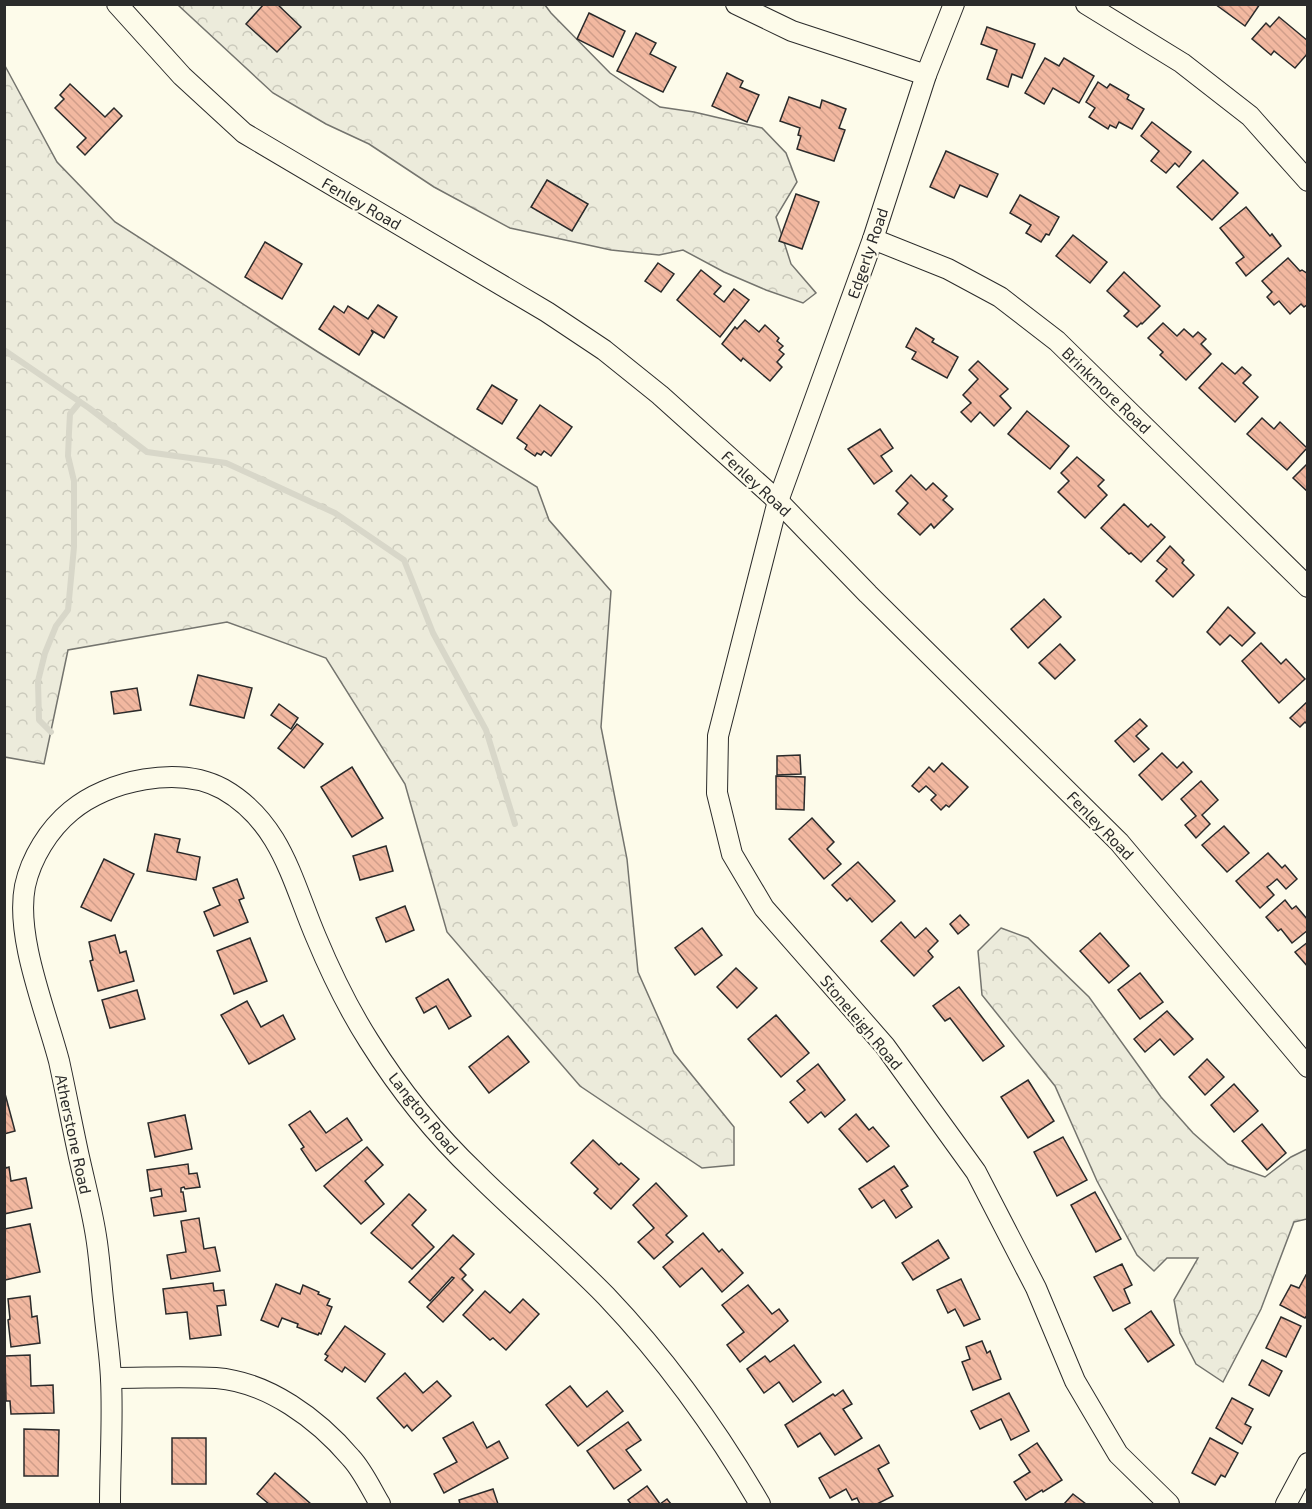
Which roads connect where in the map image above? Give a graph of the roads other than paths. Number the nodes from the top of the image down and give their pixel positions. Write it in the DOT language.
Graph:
graph roads {
  1 [pos="117,4"];
  2 [pos="736,4"];
  3 [pos="954,4"];
  4 [pos="1086,4"];
  5 [pos="926,75"];
  6 [pos="1308,181"];
  7 [pos="873,239"];
  8 [pos="778,501"];
  9 [pos="1308,587"];
  10 [pos="96,795"];
  11 [pos="1308,1067"];
  12 [pos="111,1378"];
  13 [pos="1308,1463"];
  14 [pos="1302,1489"];
  15 [pos="110,1504"];
  16 [pos="380,1504"];
  17 [pos="760,1504"];
  18 [pos="1168,1504"];
  19 [pos="1286,1504"];
  1 -- 8 [label="street, Fenley Road"];
  2 -- 5 [label="street"];
  3 -- 5 [label="street, Edgerly Road"];
  4 -- 6 [label="street"];
  5 -- 7 [label="street, Edgerly Road"];
  7 -- 8 [label="street, Edgerly Road"];
  7 -- 9 [label="street, Brinkmore Road"];
  8 -- 11 [label="street, Fenley Road"];
  8 -- 18 [label="street, Stoneleigh Road"];
  10 -- 12 [label="street, Atherstone Road"];
  10 -- 17 [label="street, Langton Road"];
  12 -- 15 [label="street, Atherstone Road"];
  12 -- 16 [label="street"];
  13 -- 14 [label="street"];
  14 -- 19 [label="street"];
}
